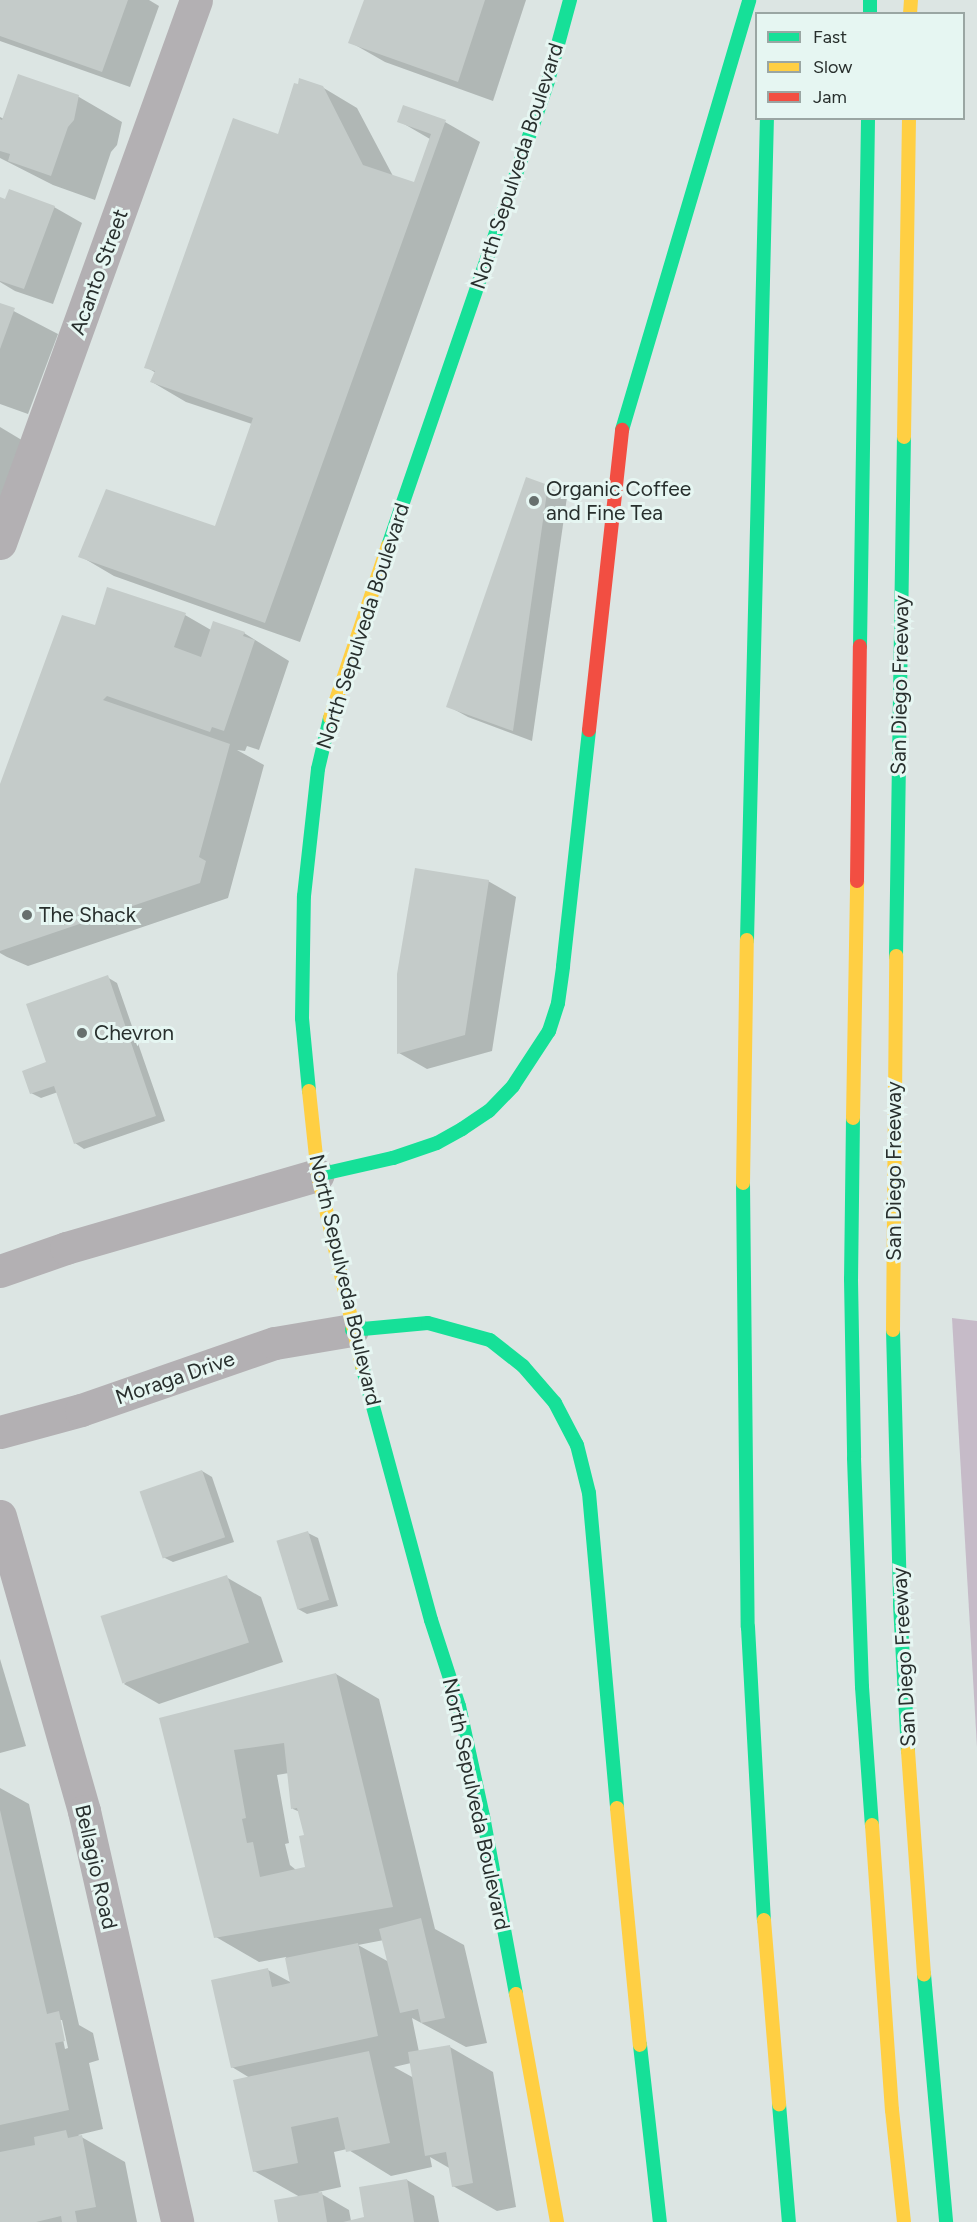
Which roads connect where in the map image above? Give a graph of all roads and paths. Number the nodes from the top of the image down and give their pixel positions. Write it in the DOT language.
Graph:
graph roads {
  1 [pos="196,0"];
  2 [pos="570,0"];
  3 [pos="749,0"];
  4 [pos="767,120"];
  5 [pos="868,120"];
  6 [pos="909,120"];
  7 [pos="0,543"];
  8 [pos="318,1176"];
  9 [pos="0,1271"];
  10 [pos="352,1330"];
  11 [pos="0,1432"];
  12 [pos="0,1516"];
  13 [pos="177,2222"];
  14 [pos="557,2222"];
  15 [pos="660,2222"];
  16 [pos="789,2222"];
  17 [pos="904,2222"];
  18 [pos="946,2222"];
  1 -- 7 [label="street, Acanto Street"];
  2 -- 8 [label="main road, North Sepulveda Boulevard"];
  3 -- 8 [label="main road"];
  4 -- 16 [label="main road"];
  5 -- 17 [label="main road"];
  6 -- 18 [label="main road, San Diego Freeway"];
  8 -- 9 [label="street"];
  8 -- 10 [label="main road, North Sepulveda Boulevard"];
  10 -- 11 [label="street, Moraga Drive"];
  10 -- 14 [label="main road, North Sepulveda Boulevard"];
  10 -- 15 [label="main road"];
  12 -- 13 [label="street, Bellagio Road"];
}
